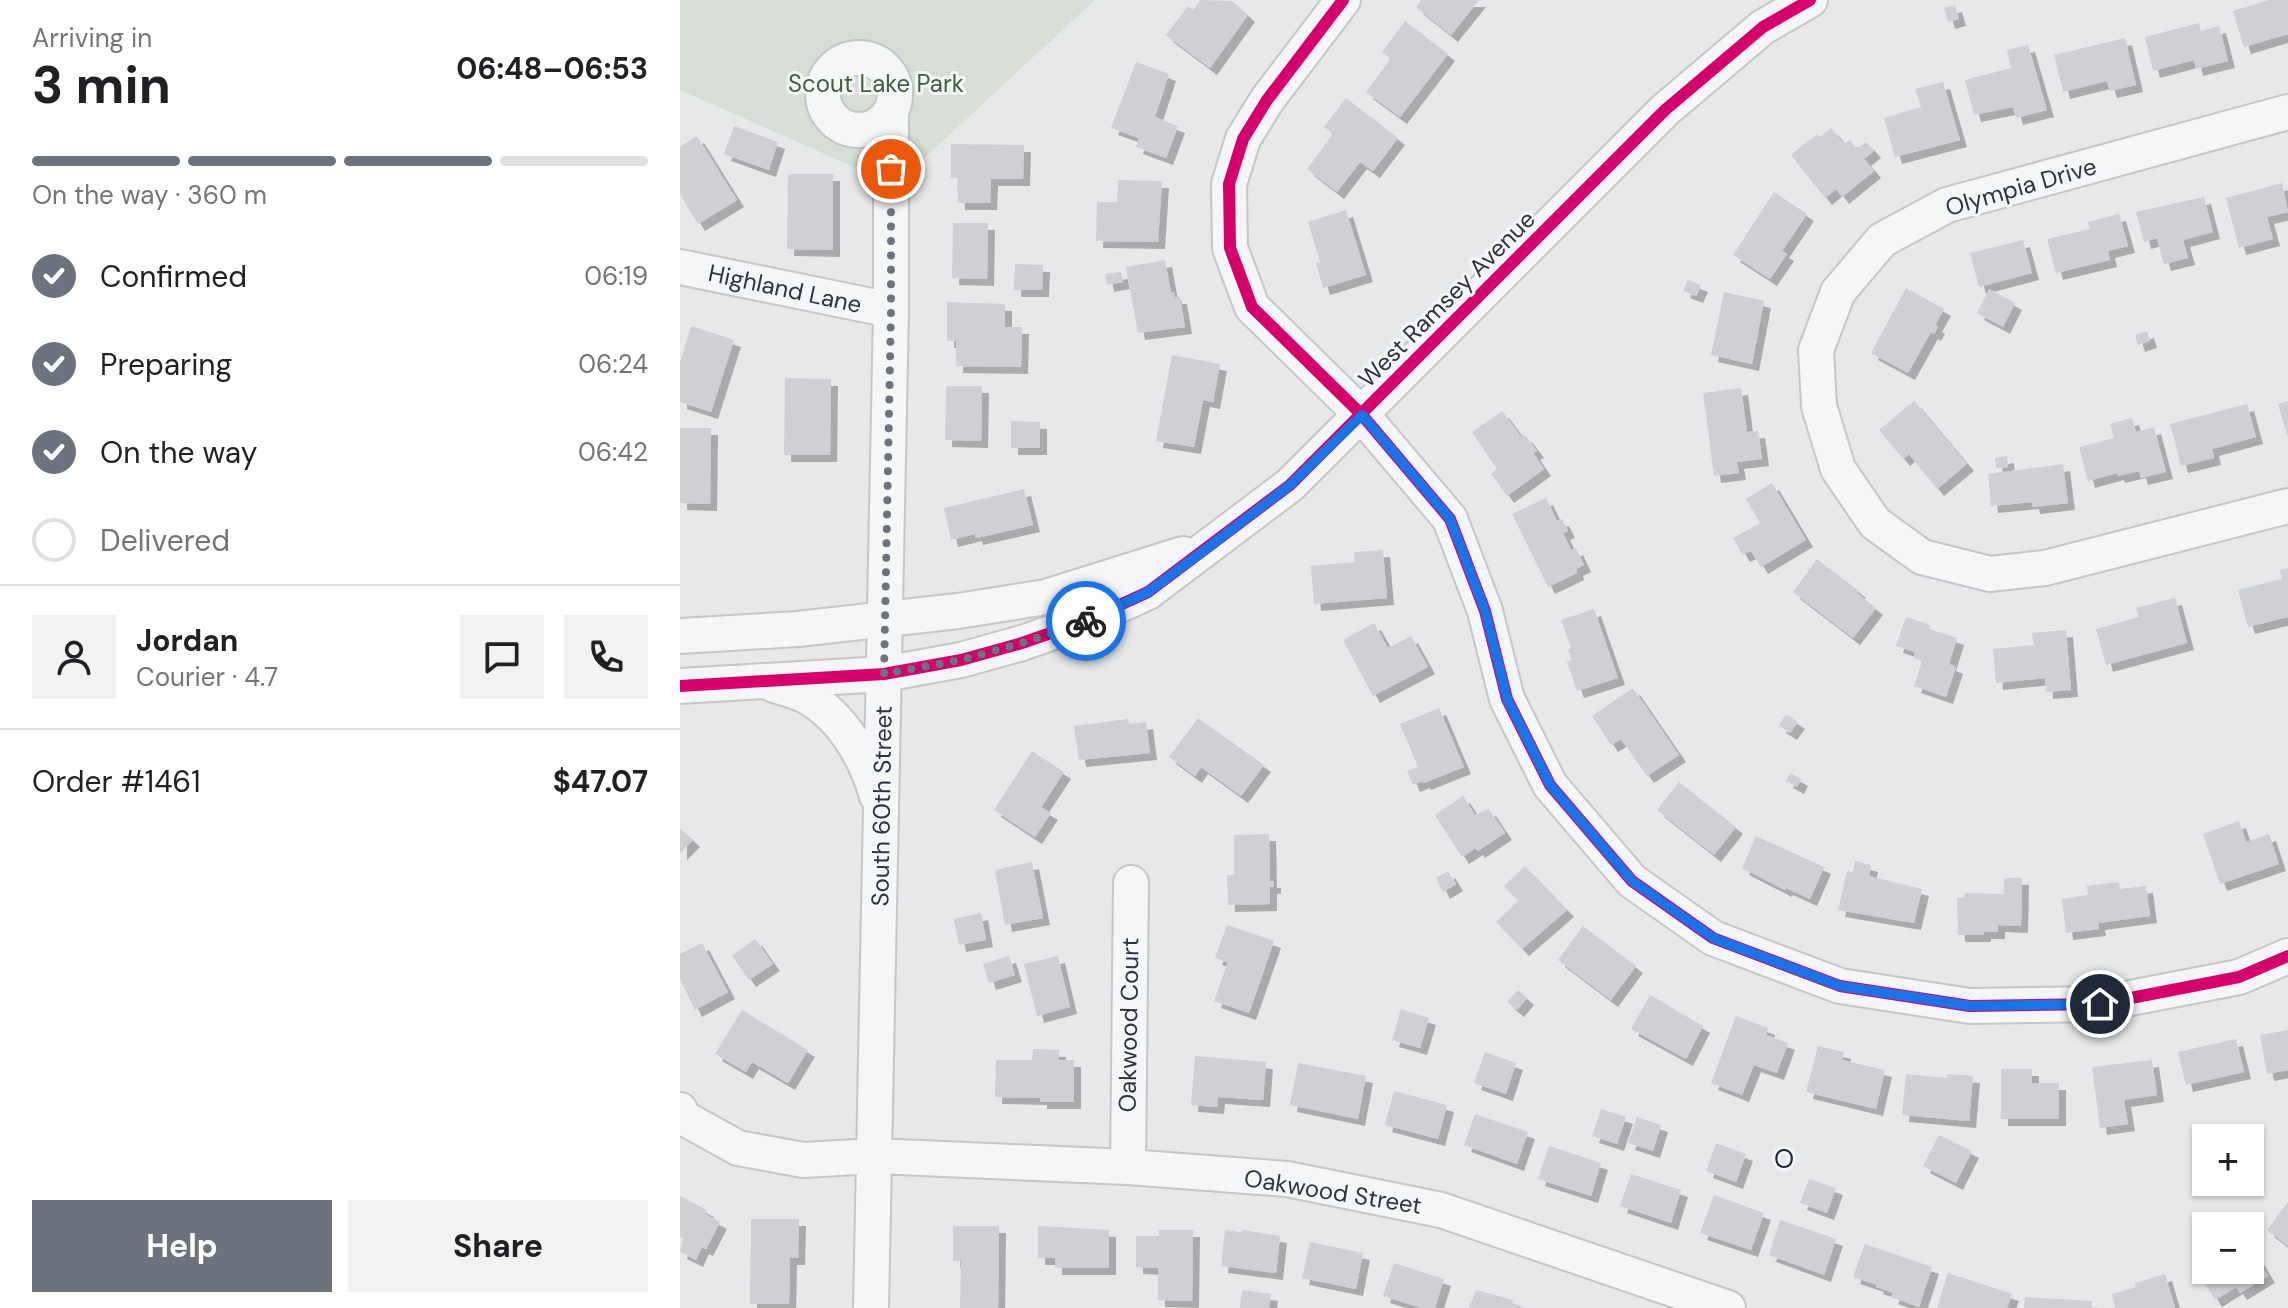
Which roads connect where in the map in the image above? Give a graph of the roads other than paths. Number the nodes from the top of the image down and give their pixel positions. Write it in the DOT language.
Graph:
graph roads {
  1 [pos="1343,0"];
  2 [pos="1810,0"];
  3 [pos="891,112"];
  4 [pos="2288,112"];
  5 [pos="680,267"];
  6 [pos="891,310"];
  7 [pos="1362,415"];
  8 [pos="2288,506"];
  9 [pos="1210,546"];
  10 [pos="884,619"];
  11 [pos="680,636"];
  12 [pos="884,674"];
  13 [pos="766,682"];
  14 [pos="680,686"];
  15 [pos="882,817"];
  16 [pos="1131,883"];
  17 [pos="2288,956"];
  18 [pos="680,1110"];
  19 [pos="875,1156"];
  20 [pos="1128,1167"];
  21 [pos="871,1308"];
  22 [pos="1728,1308"];
  1 -- 7 [label="street"];
  2 -- 7 [label="street, West Ramsey Avenue"];
  3 -- 6 [label="street, South 60th Street"];
  4 -- 8 [label="street, Olympia Drive"];
  5 -- 6 [label="street, Highland Lane"];
  6 -- 10 [label="street, South 60th Street"];
  7 -- 9 [label="street, West Ramsey Avenue"];
  7 -- 17 [label="street"];
  9 -- 10 [label="street, West Ramsey Avenue"];
  9 -- 12 [label="street, West Ramsey Avenue"];
  10 -- 11 [label="street, West Ramsey Avenue"];
  10 -- 12 [label="street, South 60th Street"];
  12 -- 13 [label="street, West Ramsey Avenue"];
  12 -- 15 [label="street, South 60th Street"];
  13 -- 14 [label="street, West Ramsey Avenue"];
  13 -- 15 [label="street"];
  15 -- 19 [label="street, South 60th Street"];
  16 -- 20 [label="street, Oakwood Court"];
  18 -- 19 [label="street, Oakwood Street"];
  19 -- 20 [label="street, Oakwood Street"];
  19 -- 21 [label="street, South 60th Street"];
  20 -- 22 [label="street, Oakwood Street"];
}
